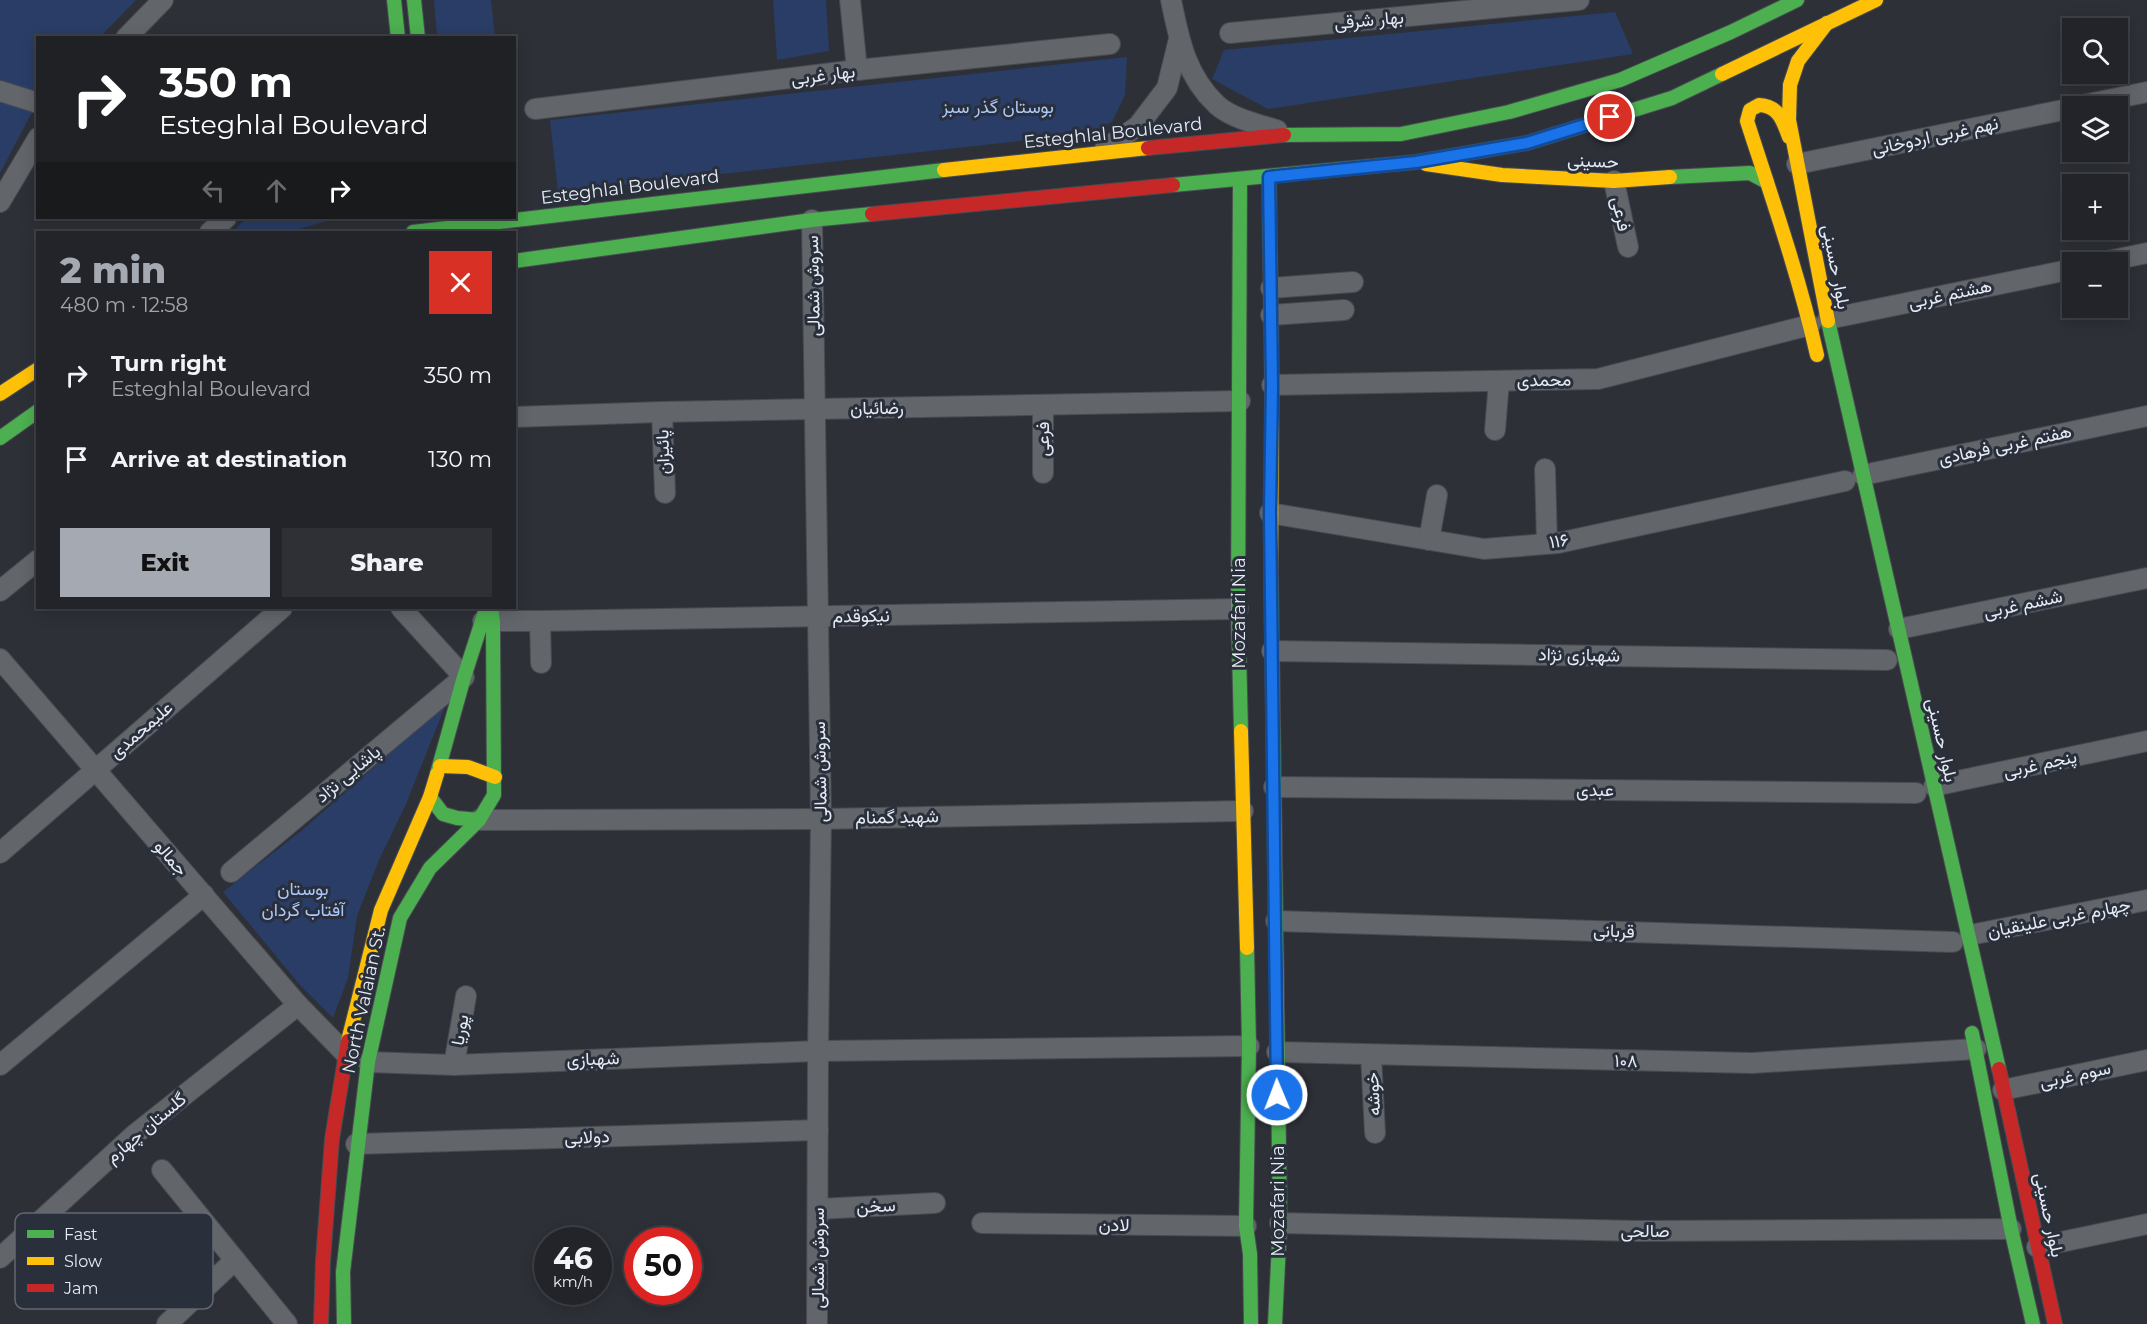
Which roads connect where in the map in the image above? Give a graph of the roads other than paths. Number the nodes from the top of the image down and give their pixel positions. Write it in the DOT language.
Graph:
graph roads {
  1 [pos="163,0"];
  2 [pos="394,0"];
  3 [pos="414,0"];
  4 [pos="850,0"];
  5 [pos="1171,0"];
  6 [pos="1579,0"];
  7 [pos="1797,0"];
  8 [pos="1876,0"];
  9 [pos="1397,9"];
  10 [pos="1827,23"];
  11 [pos="1230,33"];
  12 [pos="128,36"];
  13 [pos="398,36"];
  14 [pos="418,36"];
  15 [pos="1179,39"];
  16 [pos="1110,44"];
  17 [pos="857,70"];
  18 [pos="1662,73"];
  19 [pos="0,91"];
  20 [pos="2147,92"];
  21 [pos="2127,96"];
  22 [pos="1672,98"];
  23 [pos="36,102"];
  24 [pos="536,109"];
  25 [pos="2062,110"];
  26 [pos="1292,134"];
  27 [pos="36,141"];
  28 [pos="1101,152"];
  29 [pos="1416,162"];
  30 [pos="1797,164"];
  31 [pos="1269,177"];
  32 [pos="1240,180"];
  33 [pos="1614,181"];
  34 [pos="1767,182"];
  35 [pos="0,202"];
  36 [pos="225,219"];
  37 [pos="812,220"];
  38 [pos="471,225"];
  39 [pos="442,226"];
  40 [pos="1270,226"];
  41 [pos="211,231"];
  42 [pos="418,231"];
  43 [pos="1240,239"];
  44 [pos="1629,247"];
  45 [pos="2147,253"];
  46 [pos="2128,257"];
  47 [pos="516,261"];
  48 [pos="2062,271"];
  49 [pos="1353,282"];
  50 [pos="1271,288"];
  51 [pos="1344,310"];
  52 [pos="1271,315"];
  53 [pos="1819,322"];
  54 [pos="36,370"];
  55 [pos="1820,370"];
  56 [pos="1499,381"];
  57 [pos="1272,385"];
  58 [pos="0,393"];
  59 [pos="1240,401"];
  60 [pos="1043,405"];
  61 [pos="815,409"];
  62 [pos="36,412"];
  63 [pos="662,412"];
  64 [pos="2147,416"];
  65 [pos="516,417"];
  66 [pos="1495,430"];
  67 [pos="0,438"];
  68 [pos="1545,469"];
  69 [pos="1043,473"];
  70 [pos="1850,480"];
  71 [pos="665,493"];
  72 [pos="1437,495"];
  73 [pos="1270,513"];
  74 [pos="1429,540"];
  75 [pos="1547,543"];
  76 [pos="36,562"];
  77 [pos="2147,578"];
  78 [pos="0,591"];
  79 [pos="281,609"];
  80 [pos="402,609"];
  81 [pos="1238,609"];
  82 [pos="488,614"];
  83 [pos="818,616"];
  84 [pos="540,621"];
  85 [pos="1899,629"];
  86 [pos="1272,651"];
  87 [pos="0,659"];
  88 [pos="1887,660"];
  89 [pos="542,663"];
  90 [pos="464,677"];
  91 [pos="2147,741"];
  92 [pos="440,766"];
  93 [pos="95,769"];
  94 [pos="495,777"];
  95 [pos="1274,787"];
  96 [pos="1921,791"];
  97 [pos="430,797"];
  98 [pos="1243,811"];
  99 [pos="821,819"];
  100 [pos="479,820"];
  101 [pos="0,853"];
  102 [pos="231,872"];
  103 [pos="204,895"];
  104 [pos="2147,900"];
  105 [pos="1275,921"];
  106 [pos="1957,940"];
  107 [pos="466,996"];
  108 [pos="298,1005"];
  109 [pos="1969,1017"];
  110 [pos="1249,1046"];
  111 [pos="1976,1049"];
  112 [pos="818,1051"];
  113 [pos="1277,1052"];
  114 [pos="345,1053"];
  115 [pos="1371,1055"];
  116 [pos="2147,1060"];
  117 [pos="368,1062"];
  118 [pos="0,1065"];
  119 [pos="454,1065"];
  120 [pos="2003,1090"];
  121 [pos="818,1130"];
  122 [pos="1375,1133"];
  123 [pos="356,1144"];
  124 [pos="162,1170"];
  125 [pos="935,1203"];
  126 [pos="818,1209"];
  127 [pos="49,1213"];
  128 [pos="197,1213"];
  129 [pos="982,1223"];
  130 [pos="1280,1223"];
  131 [pos="2147,1224"];
  132 [pos="1246,1226"];
  133 [pos="2011,1229"];
  134 [pos="213,1233"];
  135 [pos="15,1244"];
  136 [pos="2037,1247"];
  137 [pos="0,1258"];
  138 [pos="235,1260"];
  139 [pos="213,1280"];
  140 [pos="182,1309"];
  141 [pos="166,1324"];
  142 [pos="287,1324"];
  143 [pos="321,1324"];
  144 [pos="344,1324"];
  145 [pos="817,1324"];
  146 [pos="1238,1324"];
  147 [pos="1251,1324"];
  148 [pos="1275,1324"];
  149 [pos="1287,1324"];
  150 [pos="2033,1324"];
  151 [pos="2055,1324"];
  1 -- 12 [label="street"];
  2 -- 13 [label="main road"];
  3 -- 14 [label="main road"];
  4 -- 17 [label="street"];
  5 -- 15 [label="street"];
  6 -- 9 [label="street, بهار شرقی"];
  7 -- 18 [label="main road, Esteghlal Boulevard"];
  8 -- 10 [label="main road"];
  9 -- 11 [label="street, بهار شرقی"];
  10 -- 22 [label="main road"];
  10 -- 30 [label="main road"];
  15 -- 26 [label="street"];
  15 -- 28 [label="street"];
  16 -- 17 [label="street, بهار غربی"];
  17 -- 24 [label="street, بهار غربی"];
  18 -- 22 [label="main road"];
  18 -- 26 [label="main road, Esteghlal Boulevard"];
  19 -- 23 [label="street"];
  20 -- 21 [label="street"];
  22 -- 29 [label="main road"];
  25 -- 30 [label="street, نهم غربی اردوخانی"];
  26 -- 28 [label="main road, Esteghlal Boulevard"];
  27 -- 35 [label="street"];
  28 -- 38 [label="main road, Esteghlal Boulevard"];
  29 -- 31 [label="main road"];
  29 -- 33 [label="main road, حسینی"];
  30 -- 34 [label="main road, بلوار حسینی"];
  30 -- 53 [label="main road, بلوار حسینی"];
  31 -- 32 [label="main road"];
  31 -- 40 [label="main road, Mozafari Nia"];
  32 -- 37 [label="main road"];
  32 -- 43 [label="main road, Mozafari Nia"];
  33 -- 34 [label="main road, حسینی"];
  33 -- 44 [label="street, فرعی"];
  34 -- 53 [label="main road, بلوار حسینی"];
  36 -- 41 [label="street"];
  37 -- 47 [label="main road"];
  37 -- 61 [label="street, سروش شمالی"];
  38 -- 39 [label="main road, Esteghlal Boulevard"];
  39 -- 42 [label="main road, Esteghlal Boulevard"];
  40 -- 43 [label="main road"];
  40 -- 50 [label="main road, Mozafari Nia"];
  43 -- 59 [label="main road, Mozafari Nia"];
  45 -- 46 [label="street"];
  48 -- 53 [label="street, هشتم غربی"];
  49 -- 50 [label="street"];
  50 -- 52 [label="main road, Mozafari Nia"];
  51 -- 52 [label="street"];
  52 -- 57 [label="main road, Mozafari Nia"];
  53 -- 55 [label="main road, بلوار حسینی"];
  53 -- 56 [label="street, محمدی"];
  53 -- 70 [label="main road, بلوار حسینی"];
  54 -- 58 [label="main road"];
  56 -- 57 [label="street, محمدی"];
  56 -- 66 [label="street"];
  57 -- 73 [label="main road, Mozafari Nia"];
  59 -- 60 [label="street, رضائیان"];
  59 -- 81 [label="main road, Mozafari Nia"];
  60 -- 61 [label="street, رضائیان"];
  60 -- 69 [label="street, فرعی"];
  61 -- 63 [label="street, رضائیان"];
  61 -- 83 [label="street, سروش شمالی"];
  62 -- 67 [label="main road"];
  63 -- 65 [label="street, رضائیان"];
  63 -- 71 [label="street, پائیزان"];
  64 -- 70 [label="street, هفتم غربی فرهادی"];
  68 -- 75 [label="street"];
  70 -- 75 [label="street, ۱۱۶"];
  70 -- 85 [label="main road, بلوار حسینی"];
  72 -- 74 [label="street"];
  73 -- 74 [label="street, ۱۱۶"];
  73 -- 86 [label="main road, Mozafari Nia"];
  74 -- 75 [label="street, ۱۱۶"];
  76 -- 78 [label="street"];
  77 -- 85 [label="street, ششم غربی"];
  79 -- 93 [label="street, علیمحمدی"];
  80 -- 90 [label="street"];
  81 -- 83 [label="street, نیکوقدم"];
  81 -- 98 [label="main road, Mozafari Nia"];
  82 -- 84 [label="street, نیکوقدم"];
  82 -- 90 [label="main road, North Valaian St."];
  82 -- 94 [label="main road, North Valaian St."];
  83 -- 84 [label="street, نیکوقدم"];
  83 -- 99 [label="street, سروش شمالی"];
  84 -- 89 [label="street"];
  85 -- 96 [label="main road, بلوار حسینی"];
  86 -- 88 [label="street, شهبازی نژاد"];
  86 -- 95 [label="main road, Mozafari Nia"];
  87 -- 93 [label="street, جمالو"];
  90 -- 92 [label="main road, North Valaian St."];
  90 -- 102 [label="street, پاشایی نژاد"];
  91 -- 96 [label="street, پنجم غربی"];
  92 -- 94 [label="main road"];
  92 -- 97 [label="main road, North Valaian St."];
  93 -- 101 [label="street, علیمحمدی"];
  93 -- 103 [label="street, جمالو"];
  94 -- 100 [label="main road, North Valaian St."];
  95 -- 96 [label="street, عبدی"];
  95 -- 105 [label="main road, Mozafari Nia"];
  96 -- 106 [label="main road, بلوار حسینی"];
  97 -- 100 [label="main road"];
  97 -- 114 [label="main road, North Valaian St."];
  98 -- 99 [label="street, شهید گمنام"];
  98 -- 110 [label="main road, Mozafari Nia"];
  99 -- 100 [label="street, شهید گمنام"];
  99 -- 112 [label="street, سروش شمالی"];
  100 -- 117 [label="main road, North Valaian St."];
  103 -- 108 [label="street, جمالو"];
  103 -- 118 [label="street"];
  104 -- 106 [label="street, چهارم غربی علینقیان"];
  105 -- 106 [label="street, قربانی"];
  105 -- 113 [label="main road, Mozafari Nia"];
  106 -- 120 [label="main road, بلوار حسینی"];
  107 -- 119 [label="street, پوریا"];
  108 -- 114 [label="street, جمالو"];
  108 -- 127 [label="street, گلستان چهارم"];
  109 -- 111 [label="main road"];
  110 -- 112 [label="street"];
  110 -- 132 [label="main road, Mozafari Nia"];
  111 -- 115 [label="street, ۱۰۸"];
  111 -- 133 [label="main road"];
  112 -- 119 [label="street, شهبازی"];
  112 -- 121 [label="street, سروش شمالی"];
  113 -- 115 [label="street, ۱۰۸"];
  113 -- 130 [label="main road, Mozafari Nia"];
  114 -- 117 [label="main road"];
  114 -- 143 [label="main road, North Valaian St."];
  115 -- 122 [label="street, خوشه"];
  116 -- 120 [label="street, سوم غربی"];
  117 -- 119 [label="street, شهبازی"];
  117 -- 123 [label="main road, North Valaian St."];
  120 -- 136 [label="main road, بلوار حسینی"];
  121 -- 123 [label="street, دولابی"];
  121 -- 126 [label="street, سروش شمالی"];
  123 -- 144 [label="main road, North Valaian St."];
  124 -- 128 [label="street"];
  125 -- 126 [label="street, سخن"];
  126 -- 145 [label="street, سروش شمالی"];
  129 -- 132 [label="street, لادن"];
  130 -- 133 [label="street, صالحی"];
  130 -- 148 [label="main road, Mozafari Nia"];
  130 -- 149 [label="main road"];
  131 -- 136 [label="street"];
  132 -- 146 [label="main road"];
  132 -- 147 [label="main road, Mozafari Nia"];
  133 -- 150 [label="main road"];
  134 -- 138 [label="street"];
  135 -- 137 [label="street, گلستان چهارم"];
  136 -- 151 [label="main road, بلوار حسینی"];
  138 -- 139 [label="street"];
  138 -- 142 [label="street"];
  140 -- 141 [label="street"];
}
